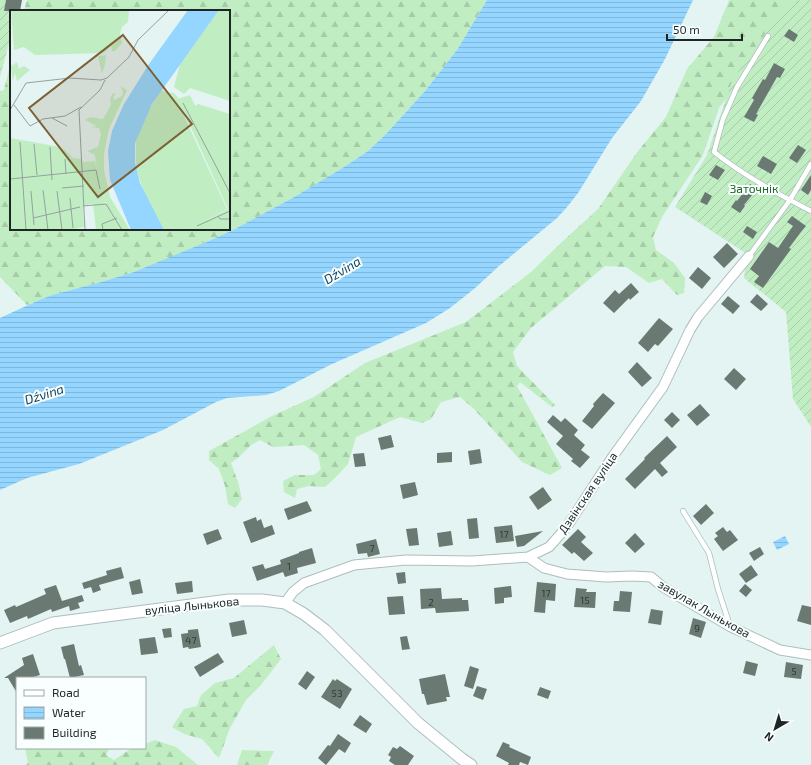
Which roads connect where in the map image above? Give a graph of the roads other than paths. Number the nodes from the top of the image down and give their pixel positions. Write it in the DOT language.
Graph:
graph roads {
  1 [pos="768,36"];
  2 [pos="811,164"];
  3 [pos="790,200"];
  4 [pos="811,211"];
  5 [pos="749,256"];
  6 [pos="683,511"];
  7 [pos="528,557"];
  8 [pos="285,603"];
  9 [pos="731,627"];
  10 [pos="0,643"];
  11 [pos="811,656"];
  12 [pos="471,765"];
  1 -- 3 [label="lane"];
  2 -- 3 [label="lane"];
  3 -- 4 [label="lane"];
  3 -- 5 [label="lane"];
  5 -- 7 [label="street, Дзвінская вуліца"];
  6 -- 9 [label="lane"];
  7 -- 8 [label="street, Дзвінская вуліца"];
  7 -- 9 [label="street, завулак Лынькова"];
  8 -- 10 [label="street, вуліца Лынькова"];
  8 -- 12 [label="street, вуліца Лынькова"];
  9 -- 11 [label="street, завулак Лынькова"];
}
